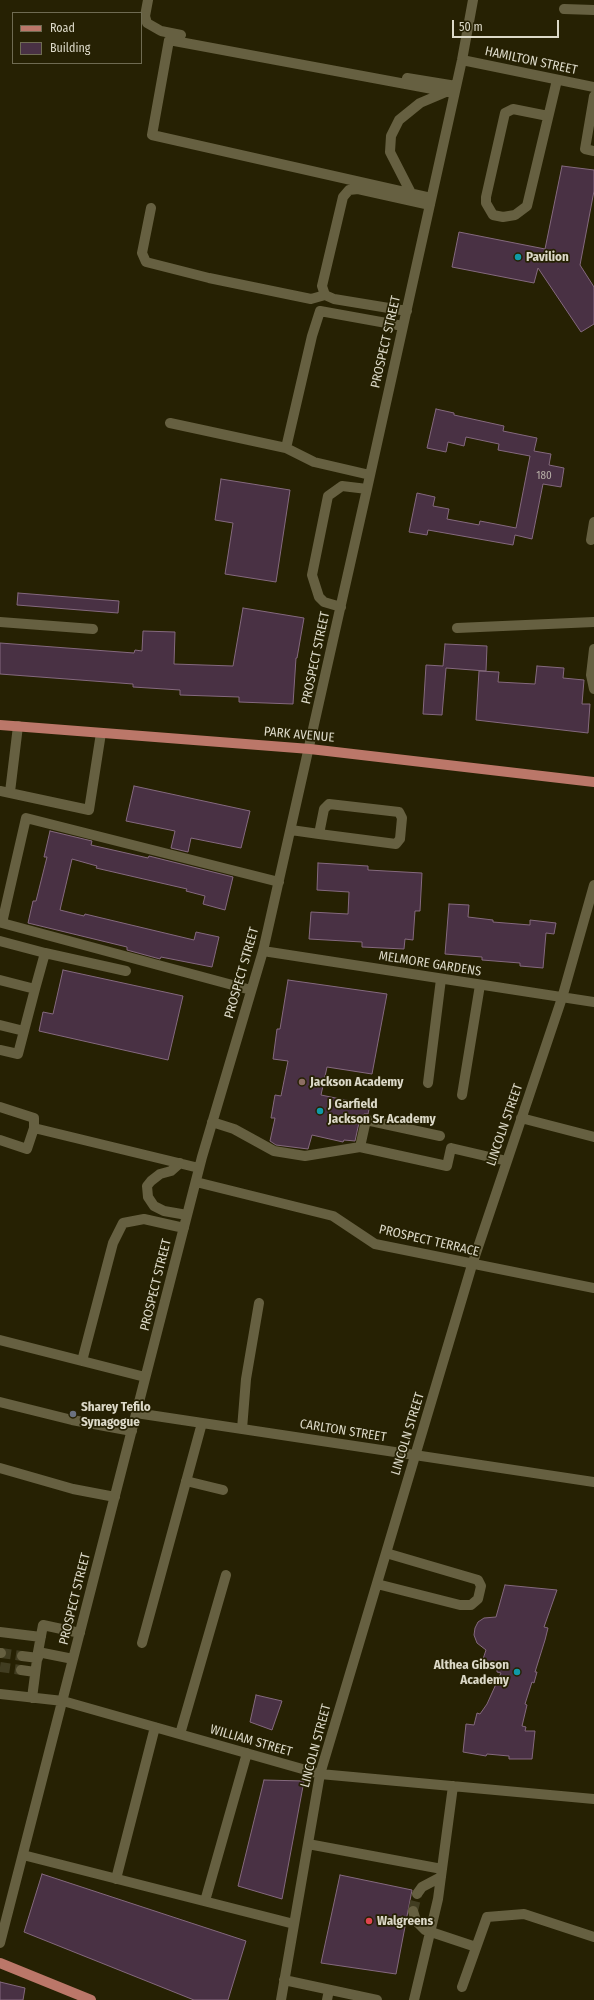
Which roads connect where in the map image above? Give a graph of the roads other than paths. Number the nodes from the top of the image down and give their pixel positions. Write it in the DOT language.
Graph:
graph roads {
  1 [pos="148,0"];
  2 [pos="473,0"];
  3 [pos="564,9"];
  4 [pos="594,10"];
  5 [pos="462,60"];
  6 [pos="556,80"];
  7 [pos="594,87"];
  8 [pos="452,91"];
  9 [pos="594,96"];
  10 [pos="548,116"];
  11 [pos="592,120"];
  12 [pos="594,151"];
  13 [pos="411,193"];
  14 [pos="431,201"];
  15 [pos="151,208"];
  16 [pos="325,295"];
  17 [pos="406,311"];
  18 [pos="403,326"];
  19 [pos="170,423"];
  20 [pos="286,448"];
  21 [pos="370,475"];
  22 [pos="367,489"];
  23 [pos="594,522"];
  24 [pos="591,540"];
  25 [pos="341,607"];
  26 [pos="0,622"];
  27 [pos="594,622"];
  28 [pos="457,628"];
  29 [pos="93,629"];
  30 [pos="594,649"];
  31 [pos="594,689"];
  32 [pos="0,725"];
  33 [pos="18,726"];
  34 [pos="101,733"];
  35 [pos="310,749"];
  36 [pos="594,782"];
  37 [pos="5,791"];
  38 [pos="291,830"];
  39 [pos="319,834"];
  40 [pos="279,882"];
  41 [pos="594,885"];
  42 [pos="0,941"];
  43 [pos="263,951"];
  44 [pos="45,953"];
  45 [pos="126,971"];
  46 [pos="441,979"];
  47 [pos="0,980"];
  48 [pos="480,985"];
  49 [pos="35,989"];
  50 [pos="251,990"];
  51 [pos="562,998"];
  52 [pos="594,1002"];
  53 [pos="0,1026"];
  54 [pos="24,1031"];
  55 [pos="0,1050"];
  56 [pos="428,1083"];
  57 [pos="462,1095"];
  58 [pos="0,1106"];
  59 [pos="521,1118"];
  60 [pos="212,1122"];
  61 [pos="34,1128"];
  62 [pos="440,1136"];
  63 [pos="594,1137"];
  64 [pos="0,1140"];
  65 [pos="360,1148"];
  66 [pos="507,1161"];
  67 [pos="180,1163"];
  68 [pos="199,1168"];
  69 [pos="196,1182"];
  70 [pos="187,1215"];
  71 [pos="184,1228"];
  72 [pos="472,1264"];
  73 [pos="594,1288"];
  74 [pos="259,1303"];
  75 [pos="0,1340"];
  76 [pos="82,1361"];
  77 [pos="146,1377"];
  78 [pos="0,1402"];
  79 [pos="136,1413"];
  80 [pos="202,1423"];
  81 [pos="242,1429"];
  82 [pos="132,1431"];
  83 [pos="415,1455"];
  84 [pos="0,1468"];
  85 [pos="186,1481"];
  86 [pos="594,1482"];
  87 [pos="222,1490"];
  88 [pos="115,1497"];
  89 [pos="386,1553"];
  90 [pos="226,1575"];
  91 [pos="377,1584"];
  92 [pos="0,1632"];
  93 [pos="80,1634"];
  94 [pos="41,1637"];
  95 [pos="142,1642"];
  96 [pos="38,1655"];
  97 [pos="22,1656"];
  98 [pos="73,1659"];
  99 [pos="21,1670"];
  100 [pos="34,1672"];
  101 [pos="0,1694"];
  102 [pos="32,1698"];
  103 [pos="63,1701"];
  104 [pos="155,1727"];
  105 [pos="180,1734"];
  106 [pos="247,1753"];
  107 [pos="320,1774"];
  108 [pos="453,1786"];
  109 [pos="594,1799"];
  110 [pos="308,1844"];
  111 [pos="23,1855"];
  112 [pos="441,1873"];
  113 [pos="116,1879"];
  114 [pos="417,1894"];
  115 [pos="205,1901"];
  116 [pos="413,1911"];
  117 [pos="294,1924"];
  118 [pos="429,1933"];
  119 [pos="594,1937"];
  120 [pos="0,1944"];
  121 [pos="476,1947"];
  122 [pos="0,1964"];
  123 [pos="284,1980"];
  124 [pos="462,1987"];
  125 [pos="328,1995"];
  126 [pos="91,2000"];
  127 [pos="281,2000"];
  128 [pos="377,2000"];
  129 [pos="414,2000"];
  1 -- 8 [label="street"];
  2 -- 5 [label="street, PROSPECT STREET"];
  3 -- 4 [label="street"];
  5 -- 6 [label="street, HAMILTON STREET"];
  5 -- 8 [label="street, PROSPECT STREET"];
  6 -- 7 [label="street, HAMILTON STREET"];
  6 -- 10 [label="street"];
  8 -- 13 [label="street"];
  8 -- 13 [label="street"];
  8 -- 14 [label="street, PROSPECT STREET"];
  9 -- 11 [label="street"];
  10 -- 10 [label="street"];
  11 -- 12 [label="street"];
  13 -- 14 [label="street"];
  14 -- 16 [label="street"];
  14 -- 17 [label="street, PROSPECT STREET"];
  15 -- 16 [label="street"];
  16 -- 17 [label="street"];
  17 -- 18 [label="street, PROSPECT STREET"];
  18 -- 20 [label="street"];
  18 -- 21 [label="street, PROSPECT STREET"];
  19 -- 20 [label="street"];
  20 -- 21 [label="street"];
  21 -- 22 [label="street, PROSPECT STREET"];
  22 -- 25 [label="street, PROSPECT STREET"];
  22 -- 25 [label="street"];
  23 -- 24 [label="street"];
  25 -- 35 [label="street, PROSPECT STREET"];
  26 -- 29 [label="street"];
  27 -- 28 [label="street"];
  30 -- 31 [label="street"];
  32 -- 33 [label="main road, PARK AVENUE"];
  33 -- 34 [label="main road, PARK AVENUE"];
  33 -- 37 [label="street"];
  34 -- 35 [label="main road, PARK AVENUE"];
  34 -- 37 [label="street"];
  35 -- 36 [label="main road, PARK AVENUE"];
  35 -- 38 [label="street, PROSPECT STREET"];
  38 -- 39 [label="street"];
  38 -- 40 [label="street, PROSPECT STREET"];
  39 -- 39 [label="street"];
  40 -- 43 [label="street, PROSPECT STREET"];
  40 -- 50 [label="street"];
  41 -- 51 [label="street, LINCOLN STREET"];
  42 -- 44 [label="street"];
  43 -- 46 [label="street, MELMORE GARDENS"];
  43 -- 50 [label="street, PROSPECT STREET"];
  44 -- 45 [label="street"];
  44 -- 49 [label="street"];
  46 -- 48 [label="street, MELMORE GARDENS"];
  46 -- 56 [label="street"];
  47 -- 49 [label="street"];
  48 -- 51 [label="street, MELMORE GARDENS"];
  48 -- 57 [label="street"];
  49 -- 54 [label="street"];
  50 -- 60 [label="street, PROSPECT STREET"];
  51 -- 52 [label="street, MELMORE GARDENS"];
  51 -- 59 [label="street, LINCOLN STREET"];
  53 -- 54 [label="street"];
  54 -- 55 [label="street"];
  58 -- 61 [label="street"];
  59 -- 63 [label="street"];
  59 -- 66 [label="street, LINCOLN STREET"];
  60 -- 65 [label="street"];
  60 -- 68 [label="street, PROSPECT STREET"];
  61 -- 64 [label="street"];
  61 -- 67 [label="street"];
  62 -- 65 [label="street"];
  65 -- 66 [label="street"];
  66 -- 72 [label="street, LINCOLN STREET"];
  67 -- 68 [label="street"];
  67 -- 70 [label="street"];
  68 -- 69 [label="street, PROSPECT STREET"];
  69 -- 70 [label="street, PROSPECT STREET"];
  69 -- 72 [label="street, PROSPECT TERRACE"];
  70 -- 71 [label="street, PROSPECT STREET"];
  71 -- 76 [label="street"];
  71 -- 77 [label="street, PROSPECT STREET"];
  72 -- 73 [label="street, PROSPECT TERRACE"];
  72 -- 83 [label="street, LINCOLN STREET"];
  74 -- 81 [label="street"];
  75 -- 76 [label="street"];
  76 -- 77 [label="street"];
  77 -- 79 [label="street, PROSPECT STREET"];
  78 -- 82 [label="street"];
  79 -- 80 [label="street, CARLTON STREET"];
  79 -- 82 [label="street, PROSPECT STREET"];
  80 -- 81 [label="street, CARLTON STREET"];
  80 -- 85 [label="street"];
  81 -- 83 [label="street, CARLTON STREET"];
  82 -- 88 [label="street, PROSPECT STREET"];
  83 -- 86 [label="street, CARLTON STREET"];
  83 -- 89 [label="street, LINCOLN STREET"];
  84 -- 88 [label="street"];
  85 -- 87 [label="street"];
  85 -- 95 [label="street"];
  88 -- 93 [label="street, PROSPECT STREET"];
  89 -- 91 [label="street, LINCOLN STREET"];
  89 -- 91 [label="street"];
  90 -- 105 [label="street"];
  91 -- 107 [label="street, LINCOLN STREET"];
  92 -- 94 [label="street"];
  93 -- 94 [label="street"];
  93 -- 98 [label="street, PROSPECT STREET"];
  94 -- 96 [label="street"];
  96 -- 97 [label="street"];
  96 -- 98 [label="street"];
  96 -- 100 [label="street"];
  98 -- 103 [label="street, PROSPECT STREET"];
  99 -- 100 [label="street"];
  100 -- 102 [label="street"];
  101 -- 102 [label="street, WILLIAM STREET"];
  102 -- 103 [label="street, WILLIAM STREET"];
  103 -- 104 [label="street, WILLIAM STREET"];
  103 -- 111 [label="street, PROSPECT STREET"];
  104 -- 105 [label="street, WILLIAM STREET"];
  104 -- 113 [label="street"];
  105 -- 106 [label="street, WILLIAM STREET"];
  106 -- 107 [label="street, WILLIAM STREET"];
  106 -- 115 [label="street"];
  107 -- 108 [label="street, WILLIAM STREET"];
  107 -- 110 [label="street, LINCOLN STREET"];
  108 -- 109 [label="street, WILLIAM STREET"];
  108 -- 112 [label="street"];
  110 -- 112 [label="street"];
  110 -- 117 [label="street, LINCOLN STREET"];
  111 -- 113 [label="street"];
  111 -- 120 [label="street, PROSPECT STREET"];
  112 -- 114 [label="street"];
  112 -- 118 [label="street"];
  113 -- 115 [label="street"];
  115 -- 117 [label="street"];
  116 -- 118 [label="street"];
  117 -- 123 [label="street, LINCOLN STREET"];
  118 -- 121 [label="street"];
  118 -- 129 [label="street"];
  119 -- 121 [label="street"];
  121 -- 124 [label="street"];
  122 -- 126 [label="main road"];
  123 -- 125 [label="street"];
  123 -- 127 [label="street, LINCOLN STREET"];
  125 -- 128 [label="street"];
}
